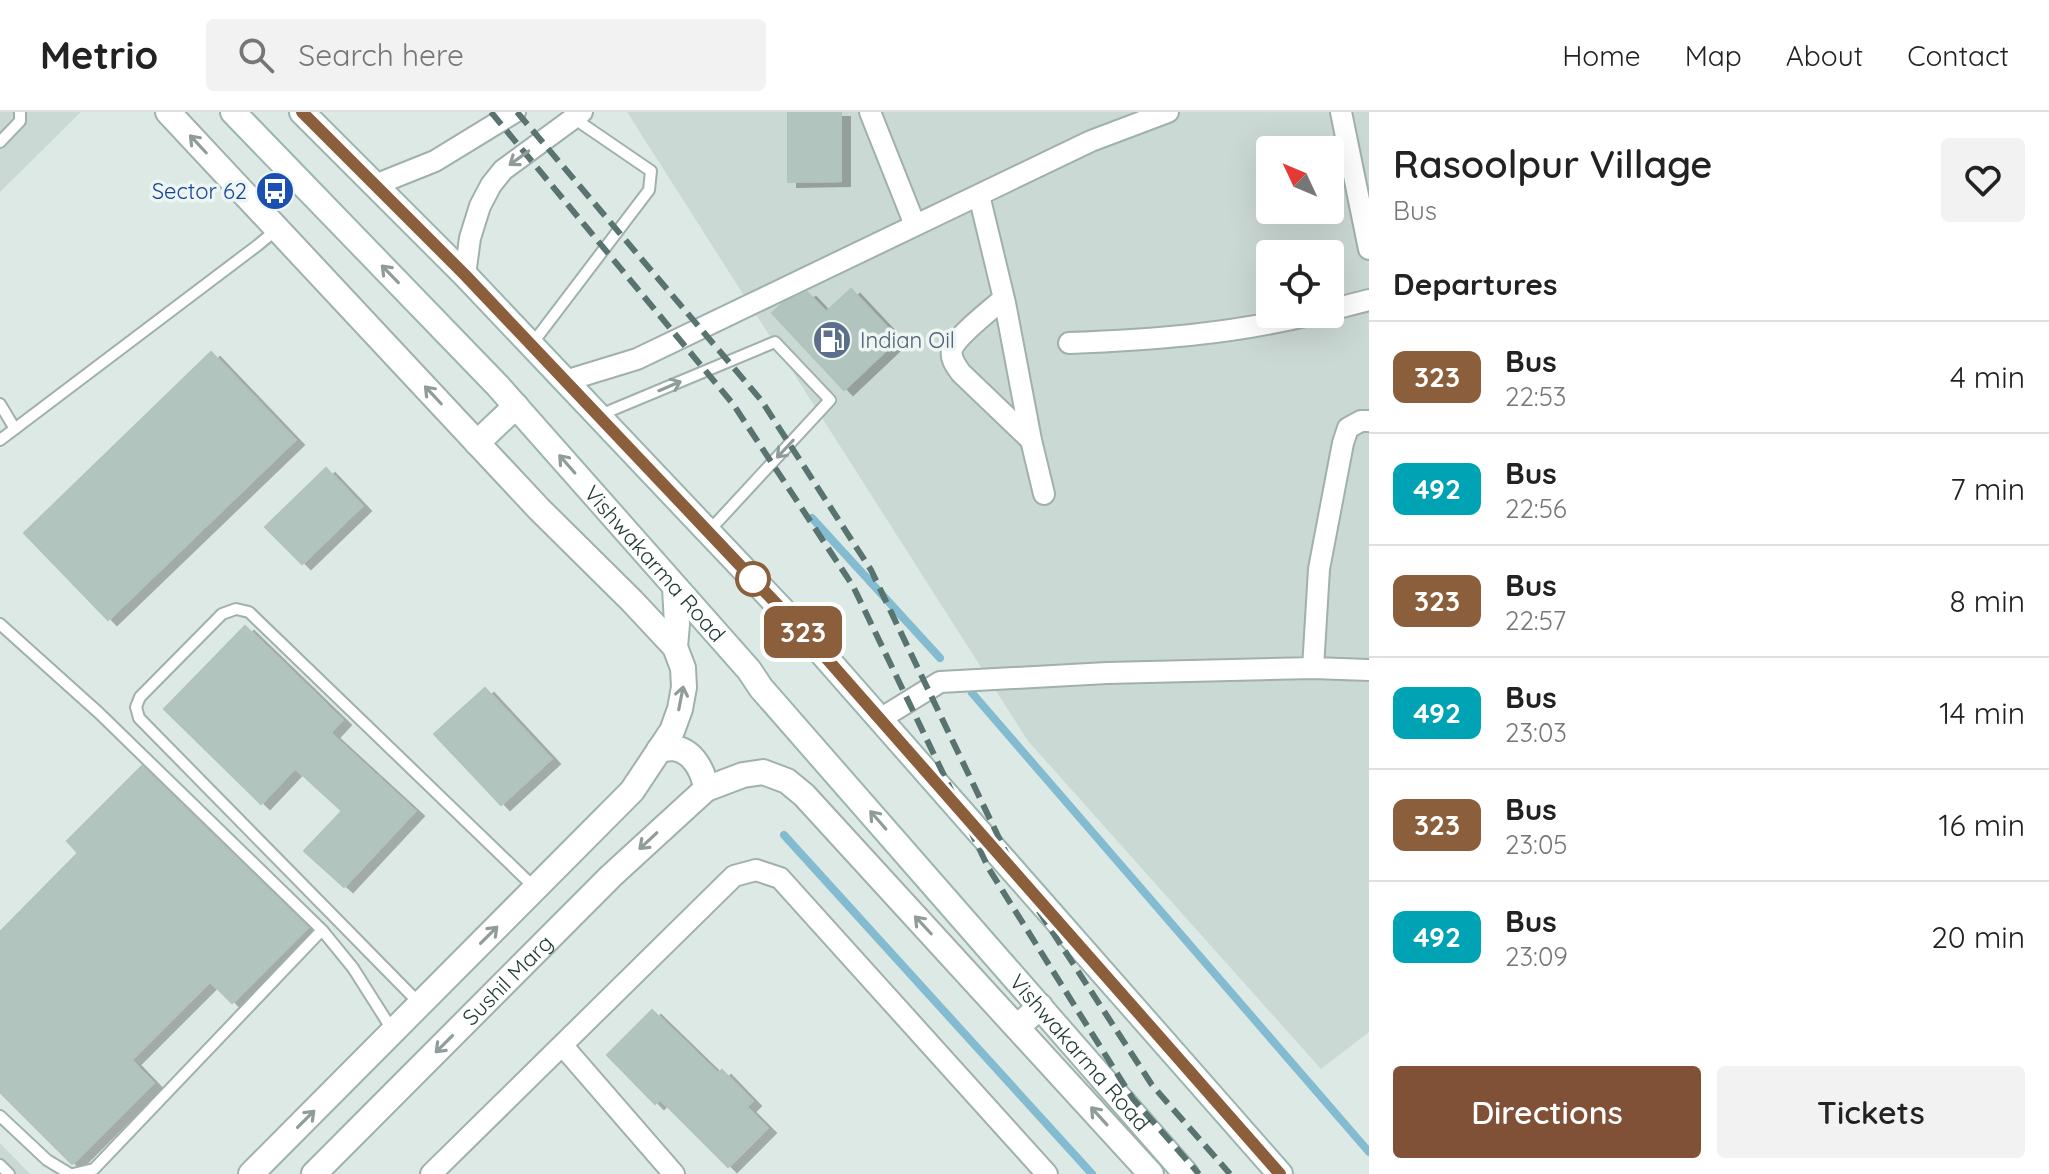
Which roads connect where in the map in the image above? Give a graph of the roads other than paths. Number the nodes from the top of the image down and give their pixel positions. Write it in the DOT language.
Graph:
graph roads {
  1 [pos="20,112"];
  2 [pos="168,112"];
  3 [pos="233,112"];
  4 [pos="302,112"];
  5 [pos="515,112"];
  6 [pos="870,112"];
  7 [pos="1168,112"];
  8 [pos="1341,112"];
  9 [pos="575,114"];
  10 [pos="0,142"];
  11 [pos="375,185"];
  12 [pos="979,195"];
  13 [pos="915,225"];
  14 [pos="276,230"];
  15 [pos="1369,249"];
  16 [pos="465,275"];
  17 [pos="1004,298"];
  18 [pos="1369,300"];
  19 [pos="1344,306"];
  20 [pos="1256,326"];
  21 [pos="1069,343"];
  22 [pos="531,346"];
  23 [pos="565,381"];
  24 [pos="0,404"];
  25 [pos="516,406"];
  26 [pos="598,416"];
  27 [pos="1369,421"];
  28 [pos="15,429"];
  29 [pos="0,440"];
  30 [pos="1031,440"];
  31 [pos="477,443"];
  32 [pos="1044,494"];
  33 [pos="708,532"];
  34 [pos="675,587"];
  35 [pos="0,624"];
  36 [pos="675,647"];
  37 [pos="1313,668"];
  38 [pos="1369,670"];
  39 [pos="880,719"];
  40 [pos="659,750"];
  41 [pos="706,789"];
  42 [pos="535,888"];
  43 [pos="322,930"];
  44 [pos="420,1004"];
  45 [pos="1040,1006"];
  46 [pos="1018,1027"];
  47 [pos="393,1031"];
  48 [pos="562,1045"];
  49 [pos="0,1116"];
  50 [pos="0,1165"];
  51 [pos="1146,1172"];
  52 [pos="9,1174"];
  53 [pos="71,1174"];
  54 [pos="251,1174"];
  55 [pos="314,1174"];
  56 [pos="431,1174"];
  57 [pos="674,1174"];
  58 [pos="1047,1174"];
  59 [pos="1186,1174"];
  60 [pos="1280,1174"];
  1 -- 10 [label="lane"];
  14 -- 2 [label="main road, one-way"];
  25 -- 3 [label="main road, Vishwakarma Road, one-way"];
  4 -- 11 [label="main road"];
  5 -- 11 [label="street"];
  6 -- 13 [label="street"];
  7 -- 12 [label="street"];
  8 -- 15 [label="street"];
  9 -- 16 [label="street, one-way"];
  9 -- 22 [label="lane"];
  11 -- 16 [label="main road"];
  12 -- 13 [label="street"];
  12 -- 17 [label="street"];
  13 -- 23 [label="street"];
  14 -- 28 [label="lane"];
  31 -- 14 [label="main road, one-way"];
  16 -- 22 [label="main road"];
  17 -- 30 [label="street"];
  17 -- 30 [label="street"];
  18 -- 19 [label="street"];
  20 -- 21 [label="street"];
  22 -- 23 [label="main road"];
  23 -- 26 [label="main road"];
  24 -- 28 [label="lane"];
  25 -- 31 [label="main road"];
  34 -- 25 [label="main road, Vishwakarma Road, one-way"];
  26 -- 33 [label="main road"];
  26 -- 33 [label="lane, one-way"];
  27 -- 37 [label="street"];
  28 -- 29 [label="lane"];
  30 -- 32 [label="street"];
  31 -- 36 [label="main road"];
  33 -- 39 [label="main road"];
  34 -- 36 [label="main road, Sushil Marg"];
  45 -- 34 [label="main road, Vishwakarma Road, one-way"];
  35 -- 43 [label="lane"];
  40 -- 36 [label="main road, Sushil Marg, one-way"];
  37 -- 38 [label="street"];
  37 -- 39 [label="street"];
  39 -- 60 [label="main road"];
  40 -- 41 [label="main road"];
  40 -- 42 [label="main road, Sushil Marg"];
  46 -- 41 [label="main road, one-way"];
  41 -- 55 [label="main road, Sushil Marg, one-way"];
  44 -- 42 [label="main road, Sushil Marg, one-way"];
  42 -- 44 [label="lane"];
  43 -- 47 [label="lane"];
  43 -- 53 [label="lane"];
  44 -- 47 [label="main road, Sushil Marg"];
  45 -- 46 [label="main road"];
  45 -- 59 [label="main road, Vishwakarma Road"];
  51 -- 46 [label="main road, one-way"];
  54 -- 47 [label="main road, Sushil Marg, one-way"];
  48 -- 56 [label="street"];
  48 -- 57 [label="street"];
  48 -- 58 [label="street"];
  49 -- 53 [label="lane"];
  50 -- 52 [label="lane"];
}
